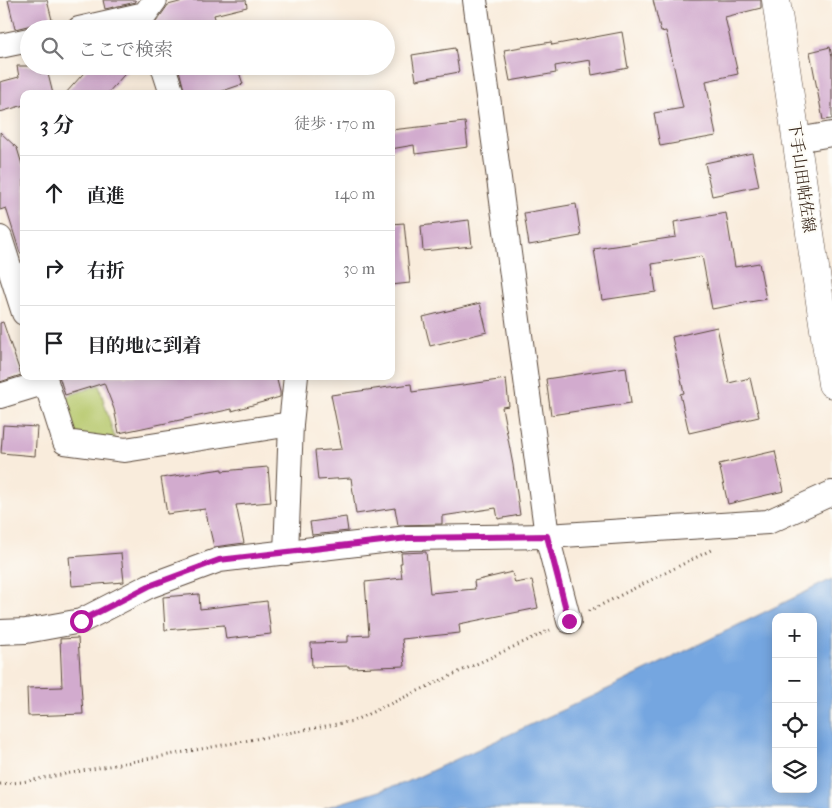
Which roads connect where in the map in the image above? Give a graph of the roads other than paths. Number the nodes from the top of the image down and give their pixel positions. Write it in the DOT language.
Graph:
graph roads {
  1 [pos="476,0"];
  2 [pos="776,0"];
  3 [pos="150,14"];
  4 [pos="122,20"];
  5 [pos="20,42"];
  6 [pos="0,46"];
  7 [pos="165,75"];
  8 [pos="171,90"];
  9 [pos="832,134"];
  10 [pos="797,140"];
  11 [pos="0,238"];
  12 [pos="20,300"];
  13 [pos="42,380"];
  14 [pos="45,380"];
  15 [pos="296,380"];
  16 [pos="832,384"];
  17 [pos="0,396"];
  18 [pos="291,424"];
  19 [pos="832,492"];
  20 [pos="547,536"];
  21 [pos="286,553"];
  22 [pos="569,621"];
  23 [pos="0,632"];
  1 -- 20 [label="street"];
  2 -- 10 [label="main road, 下手山田帖佐線"];
  3 -- 4 [label="street"];
  5 -- 6 [label="street"];
  7 -- 8 [label="street"];
  9 -- 10 [label="street"];
  10 -- 16 [label="main road, 下手山田帖佐線"];
  11 -- 12 [label="street"];
  13 -- 17 [label="street"];
  14 -- 18 [label="street"];
  15 -- 18 [label="street"];
  18 -- 21 [label="street"];
  19 -- 20 [label="street"];
  20 -- 21 [label="street"];
  20 -- 22 [label="street"];
  21 -- 23 [label="street"];
}
